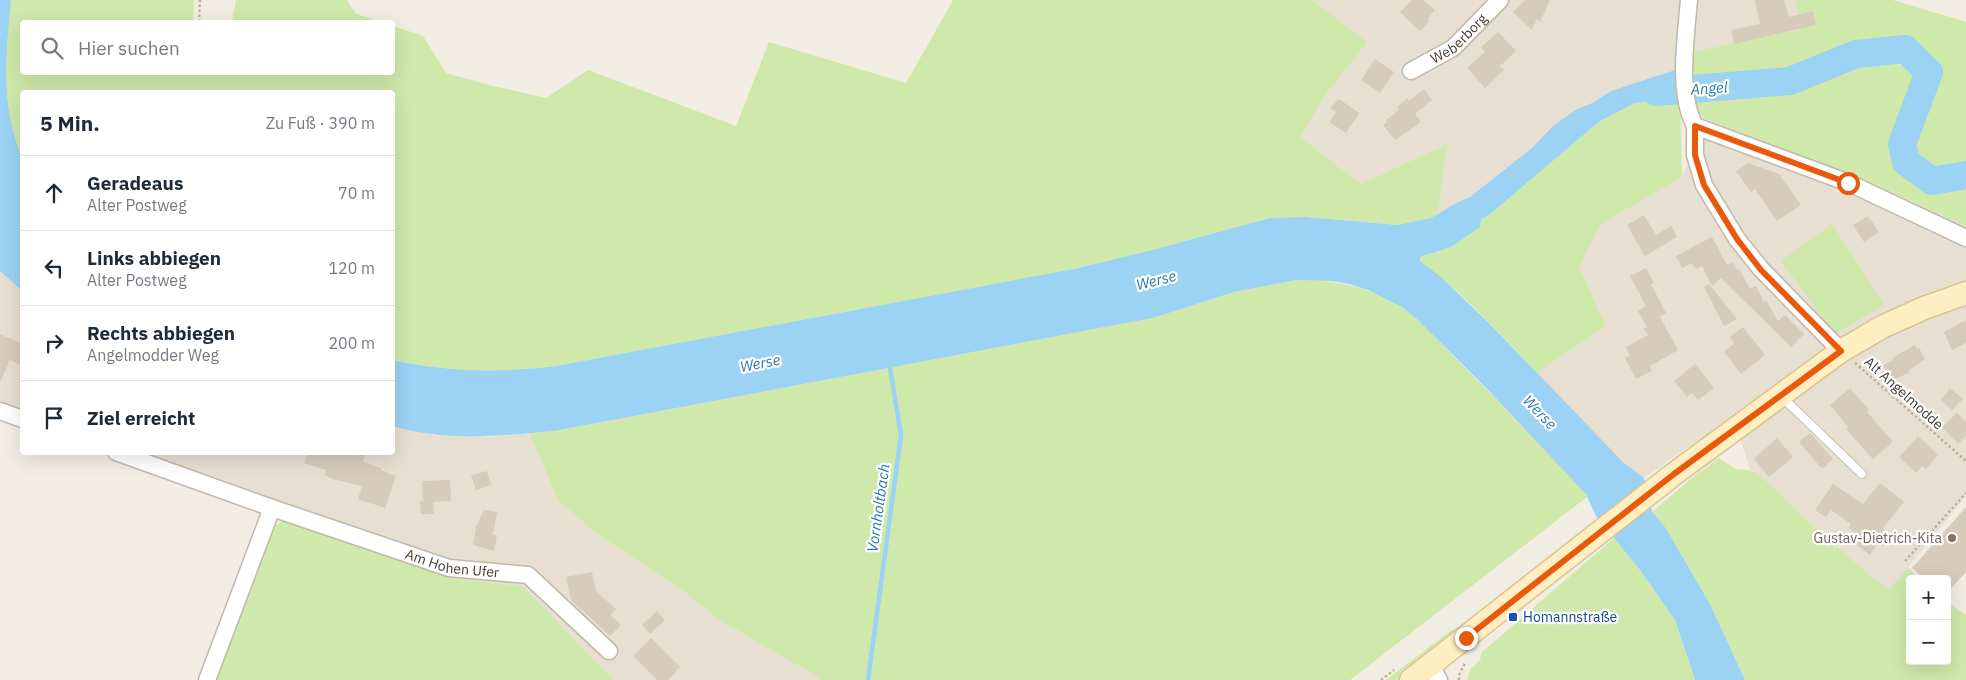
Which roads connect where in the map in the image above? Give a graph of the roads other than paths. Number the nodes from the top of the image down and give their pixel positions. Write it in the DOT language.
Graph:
graph roads {
  1 [pos="1500,0"];
  2 [pos="1689,0"];
  3 [pos="1411,71"];
  4 [pos="1695,126"];
  5 [pos="1966,238"];
  6 [pos="1966,293"];
  7 [pos="1846,355"];
  8 [pos="1781,395"];
  9 [pos="0,411"];
  10 [pos="20,418"];
  11 [pos="124,455"];
  12 [pos="1862,474"];
  13 [pos="272,508"];
  14 [pos="609,651"];
  15 [pos="1435,673"];
  16 [pos="207,680"];
  17 [pos="1411,680"];
  1 -- 3 [label="street, Weberborg"];
  2 -- 4 [label="street"];
  4 -- 5 [label="street"];
  4 -- 7 [label="street"];
  6 -- 7 [label="street"];
  7 -- 8 [label="street"];
  8 -- 12 [label="lane"];
  8 -- 15 [label="street"];
  9 -- 10 [label="street"];
  11 -- 13 [label="street, Am Hohen Ufer"];
  13 -- 14 [label="street, Am Hohen Ufer"];
  13 -- 16 [label="street"];
  15 -- 17 [label="street"];
}
